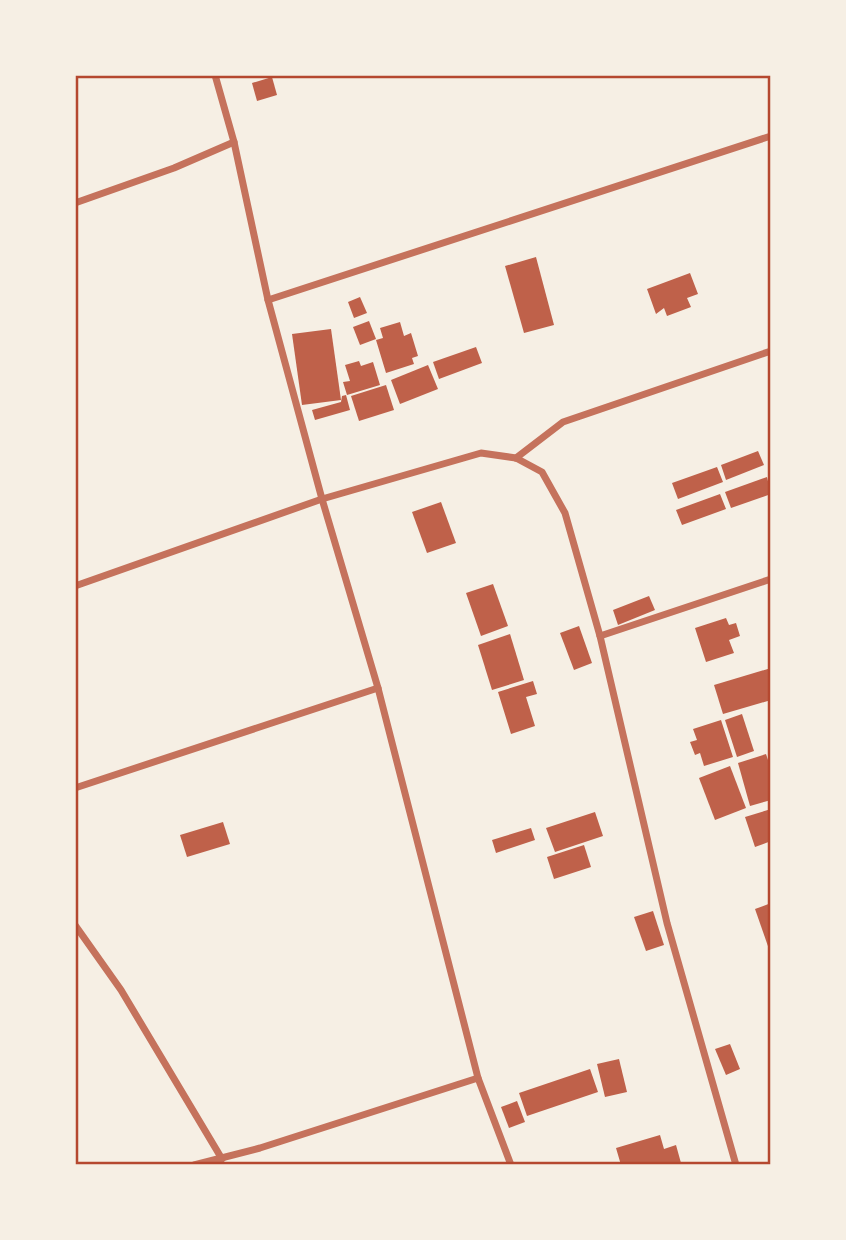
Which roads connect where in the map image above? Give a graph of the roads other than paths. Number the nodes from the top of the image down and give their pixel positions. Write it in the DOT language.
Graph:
graph roads {
  1 [pos="215,75"];
  2 [pos="771,136"];
  3 [pos="234,142"];
  4 [pos="75,203"];
  5 [pos="268,300"];
  6 [pos="771,351"];
  7 [pos="516,458"];
  8 [pos="322,499"];
  9 [pos="771,579"];
  10 [pos="75,586"];
  11 [pos="600,636"];
  12 [pos="378,688"];
  13 [pos="75,788"];
  14 [pos="75,925"];
  15 [pos="478,1078"];
  16 [pos="222,1159"];
  17 [pos="194,1165"];
  18 [pos="511,1165"];
  19 [pos="736,1165"];
  1 -- 3 [label="street"];
  2 -- 5 [label="street"];
  3 -- 4 [label="street"];
  3 -- 5 [label="street"];
  5 -- 8 [label="street"];
  6 -- 7 [label="street"];
  7 -- 8 [label="street"];
  7 -- 11 [label="street"];
  8 -- 10 [label="street"];
  8 -- 12 [label="street"];
  9 -- 11 [label="street"];
  11 -- 19 [label="street"];
  12 -- 13 [label="street"];
  12 -- 15 [label="street"];
  14 -- 16 [label="street"];
  15 -- 16 [label="street"];
  15 -- 18 [label="street"];
  16 -- 17 [label="street"];
}
